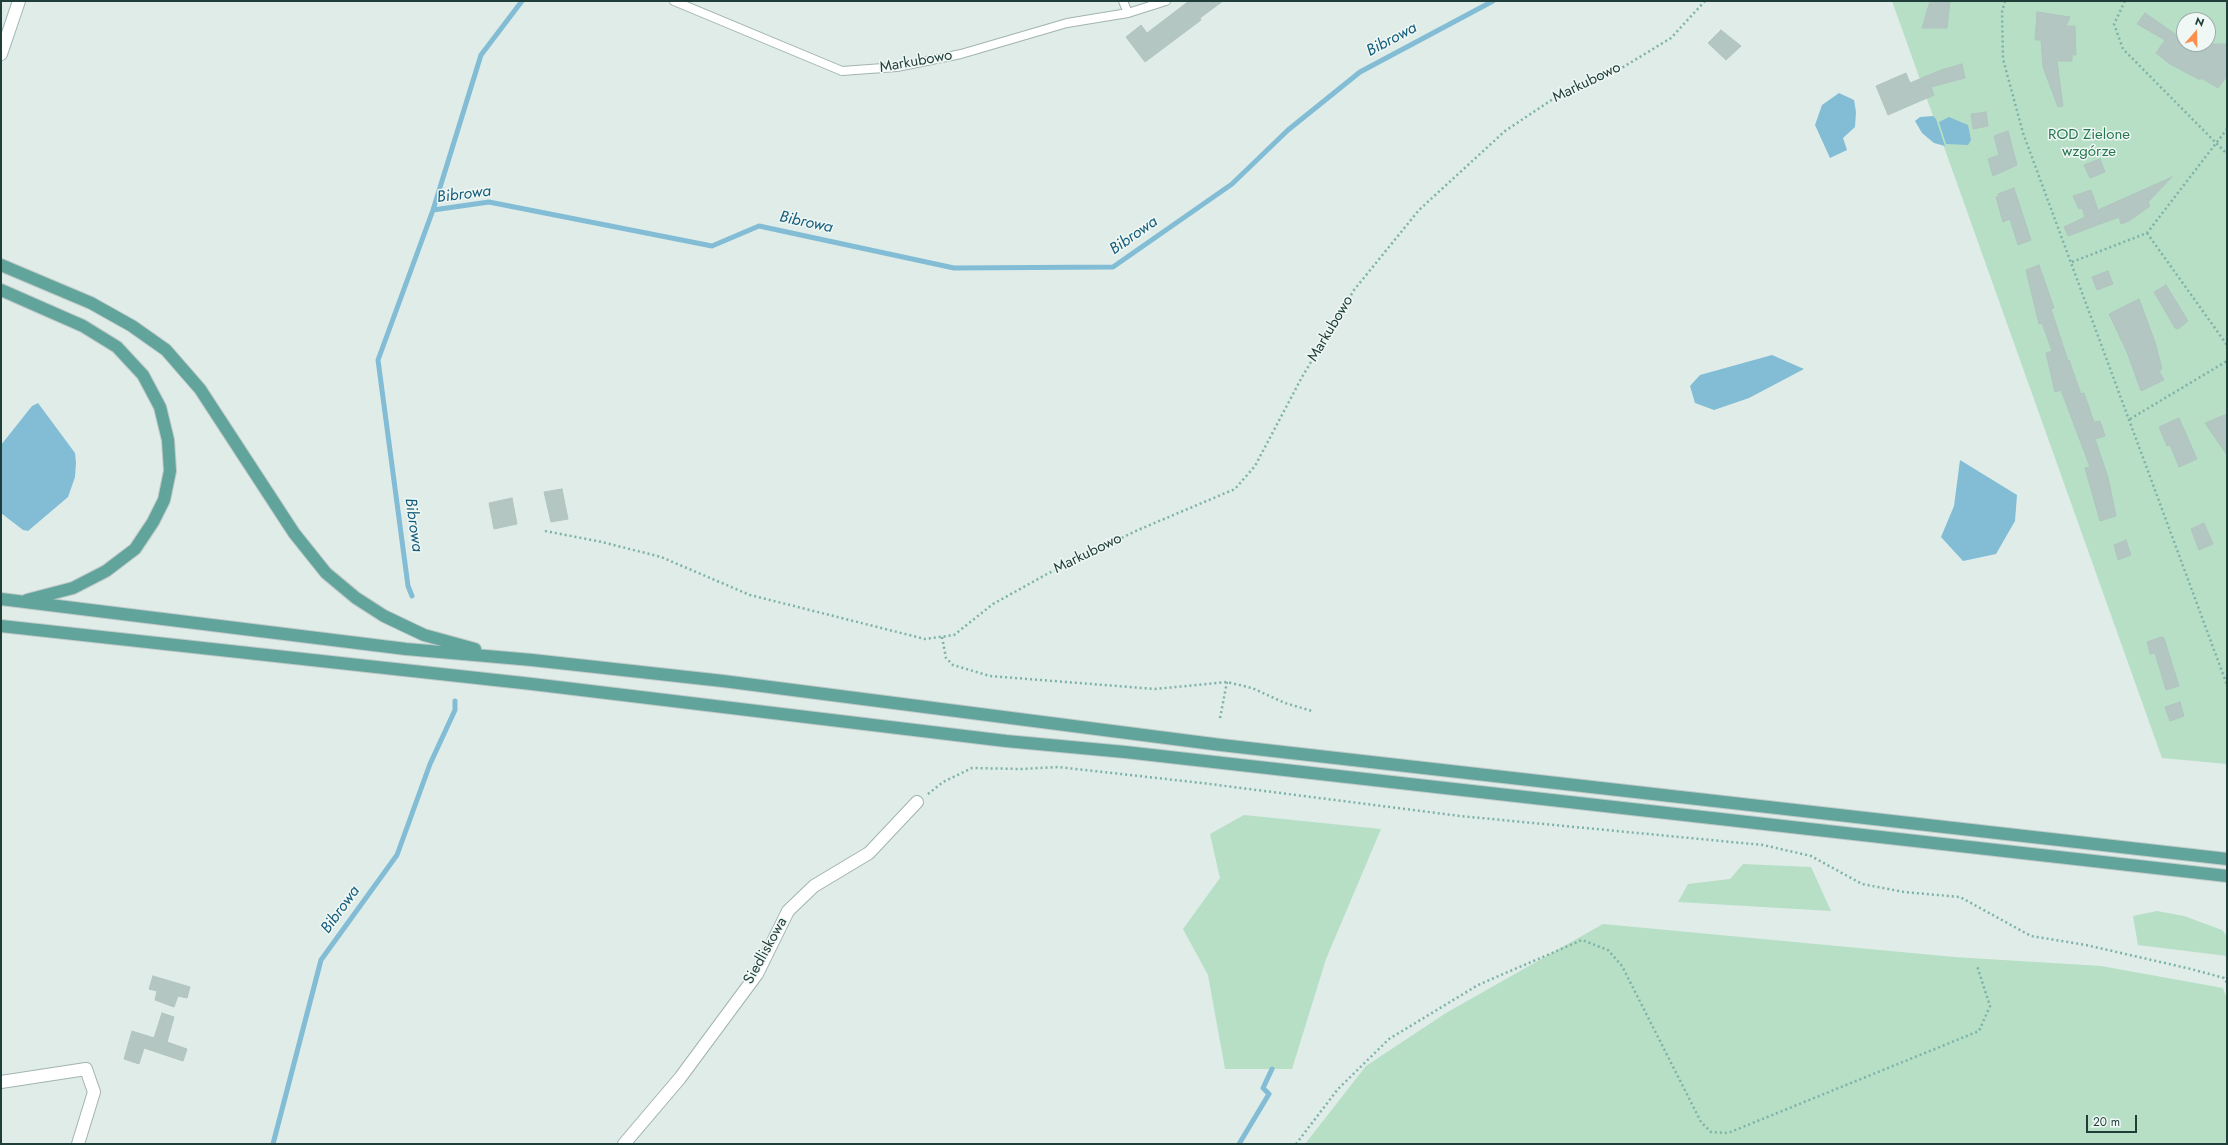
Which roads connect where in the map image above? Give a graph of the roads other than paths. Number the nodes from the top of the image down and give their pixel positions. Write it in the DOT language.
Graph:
graph roads {
  1 [pos="19,1"];
  2 [pos="674,1"];
  3 [pos="1123,1"];
  4 [pos="1166,1"];
  5 [pos="1128,13"];
  6 [pos="1,53"];
  7 [pos="1,266"];
  8 [pos="1,290"];
  9 [pos="1,599"];
  10 [pos="22,602"];
  11 [pos="1,626"];
  12 [pos="532,660"];
  13 [pos="918,802"];
  14 [pos="2227,859"];
  15 [pos="2227,876"];
  16 [pos="1,1082"];
  17 [pos="78,1144"];
  18 [pos="624,1144"];
  1 -- 6 [label="street"];
  2 -- 5 [label="lane, Markubowo"];
  3 -- 5 [label="lane"];
  4 -- 5 [label="lane, Markubowo"];
  7 -- 12 [label="main road"];
  8 -- 10 [label="main road"];
  9 -- 10 [label="main road"];
  10 -- 12 [label="main road"];
  11 -- 15 [label="main road"];
  12 -- 14 [label="main road"];
  13 -- 18 [label="street, Siedliskowa"];
  16 -- 17 [label="street"];
}
